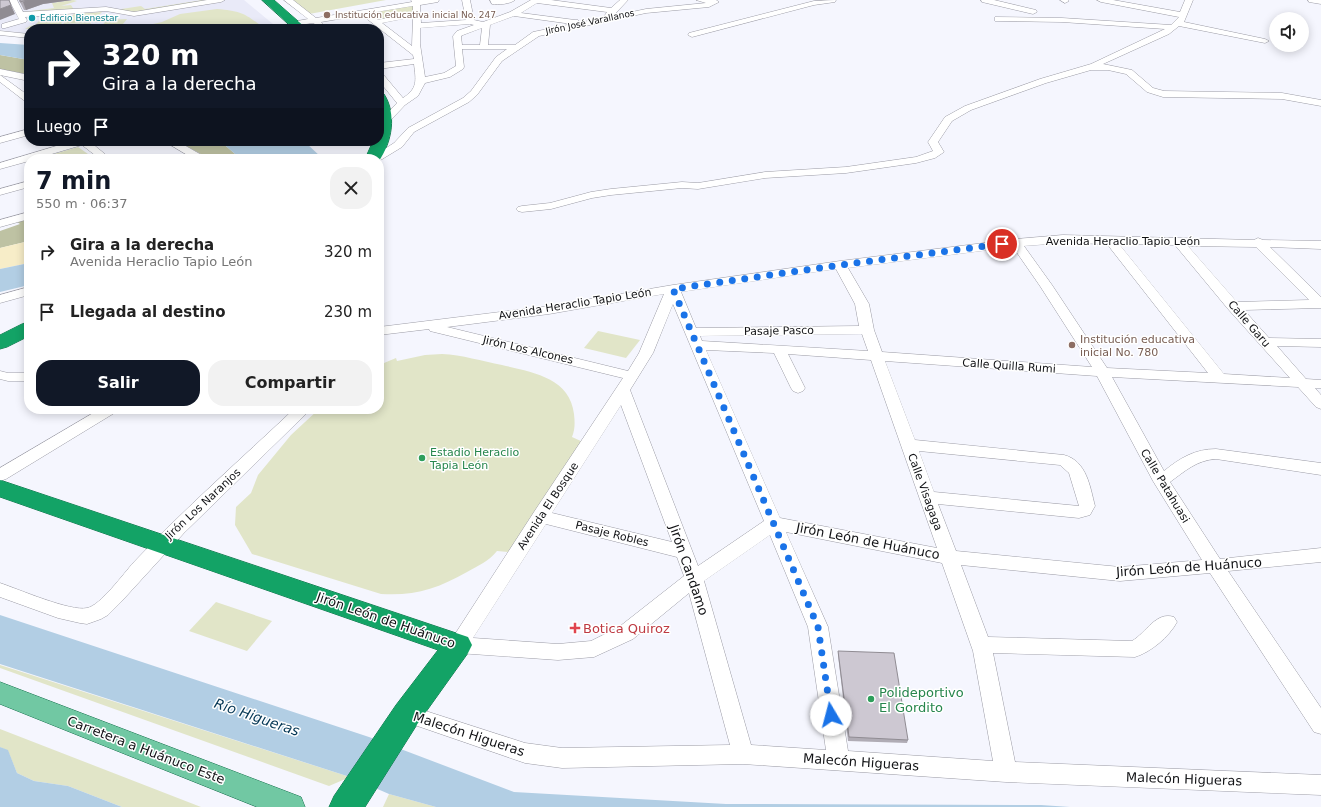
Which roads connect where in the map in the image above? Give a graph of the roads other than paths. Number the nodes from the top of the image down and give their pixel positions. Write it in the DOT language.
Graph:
graph roads {
  1 [pos="13,0"];
  2 [pos="221,0"];
  3 [pos="268,0"];
  4 [pos="288,0"];
  5 [pos="435,0"];
  6 [pos="466,0"];
  7 [pos="494,0"];
  8 [pos="511,0"];
  9 [pos="535,0"];
  10 [pos="624,0"];
  11 [pos="700,0"];
  12 [pos="723,0"];
  13 [pos="832,0"];
  14 [pos="985,0"];
  15 [pos="1101,0"];
  16 [pos="1189,0"];
  17 [pos="1312,0"];
  18 [pos="712,1"];
  19 [pos="1321,2"];
  20 [pos="417,4"];
  21 [pos="614,11"];
  22 [pos="363,12"];
  23 [pos="1033,12"];
  24 [pos="513,14"];
  25 [pos="20,15"];
  26 [pos="1182,15"];
  27 [pos="605,19"];
  28 [pos="998,19"];
  29 [pos="315,21"];
  30 [pos="376,22"];
  31 [pos="470,22"];
  32 [pos="295,24"];
  33 [pos="306,24"];
  34 [pos="319,24"];
  35 [pos="378,24"];
  36 [pos="486,25"];
  37 [pos="580,25"];
  38 [pos="1175,25"];
  39 [pos="417,26"];
  40 [pos="3,29"];
  41 [pos="384,29"];
  42 [pos="24,35"];
  43 [pos="692,35"];
  44 [pos="1265,41"];
  45 [pos="484,46"];
  46 [pos="457,47"];
  47 [pos="518,47"];
  48 [pos="418,58"];
  49 [pos="384,65"];
  50 [pos="1090,67"];
  51 [pos="0,74"];
  52 [pos="24,77"];
  53 [pos="421,81"];
  54 [pos="384,82"];
  55 [pos="15,89"];
  56 [pos="0,93"];
  57 [pos="24,96"];
  58 [pos="402,103"];
  59 [pos="1321,103"];
  60 [pos="384,106"];
  61 [pos="384,122"];
  62 [pos="24,133"];
  63 [pos="0,140"];
  64 [pos="67,146"];
  65 [pos="90,146"];
  66 [pos="179,146"];
  67 [pos="40,154"];
  68 [pos="100,154"];
  69 [pos="194,154"];
  70 [pos="384,154"];
  71 [pos="24,159"];
  72 [pos="19,160"];
  73 [pos="24,164"];
  74 [pos="0,166"];
  75 [pos="24,185"];
  76 [pos="0,192"];
  77 [pos="522,209"];
  78 [pos="24,216"];
  79 [pos="0,224"];
  80 [pos="1110,240"];
  81 [pos="1179,242"];
  82 [pos="1258,242"];
  83 [pos="1016,243"];
  84 [pos="1321,245"];
  85 [pos="840,265"];
  86 [pos="673,289"];
  87 [pos="24,292"];
  88 [pos="0,299"];
  89 [pos="1321,304"];
  90 [pos="1233,306"];
  91 [pos="424,325"];
  92 [pos="867,330"];
  93 [pos="24,331"];
  94 [pos="384,332"];
  95 [pos="694,339"];
  96 [pos="1265,342"];
  97 [pos="0,343"];
  98 [pos="1321,343"];
  99 [pos="779,349"];
  100 [pos="876,356"];
  101 [pos="1102,372"];
  102 [pos="0,375"];
  103 [pos="24,377"];
  104 [pos="1219,378"];
  105 [pos="628,383"];
  106 [pos="1301,383"];
  107 [pos="1321,384"];
  108 [pos="798,388"];
  109 [pos="1321,404"];
  110 [pos="103,414"];
  111 [pos="298,414"];
  112 [pos="908,445"];
  113 [pos="1321,469"];
  114 [pos="0,475"];
  115 [pos="1161,481"];
  116 [pos="0,488"];
  117 [pos="927,497"];
  118 [pos="540,516"];
  119 [pos="774,523"];
  120 [pos="162,543"];
  121 [pos="684,552"];
  122 [pos="1321,555"];
  123 [pos="948,557"];
  124 [pos="1215,566"];
  125 [pos="694,578"];
  126 [pos="0,590"];
  127 [pos="1167,622"];
  128 [pos="458,645"];
  129 [pos="981,645"];
  130 [pos="0,693"];
  131 [pos="403,721"];
  132 [pos="1321,725"];
  133 [pos="743,754"];
  134 [pos="838,760"];
  135 [pos="1006,772"];
  136 [pos="1321,785"];
  137 [pos="353,796"];
  138 [pos="292,807"];
  1 -- 25 [label="street"];
  2 -- 25 [label="street"];
  3 -- 32 [label="highway"];
  4 -- 29 [label="street"];
  5 -- 20 [label="street"];
  6 -- 31 [label="street"];
  7 -- 8 [label="street"];
  9 -- 21 [label="street"];
  9 -- 24 [label="street"];
  10 -- 21 [label="street"];
  11 -- 18 [label="street"];
  12 -- 18 [label="street"];
  13 -- 43 [label="street"];
  14 -- 23 [label="street"];
  15 -- 26 [label="street"];
  16 -- 26 [label="street"];
  17 -- 19 [label="street"];
  18 -- 27 [label="street, Jirón José Varallanos"];
  20 -- 22 [label="street"];
  20 -- 30 [label="street"];
  20 -- 39 [label="street"];
  21 -- 27 [label="street"];
  22 -- 29 [label="street"];
  22 -- 30 [label="street"];
  24 -- 36 [label="street"];
  24 -- 37 [label="street"];
  25 -- 40 [label="street"];
  26 -- 38 [label="street"];
  27 -- 37 [label="street, Jirón José Varallanos"];
  28 -- 38 [label="street"];
  29 -- 33 [label="street"];
  29 -- 34 [label="street"];
  30 -- 35 [label="street"];
  31 -- 36 [label="street"];
  31 -- 39 [label="street"];
  36 -- 45 [label="street"];
  36 -- 46 [label="street"];
  37 -- 47 [label="street, Jirón José Varallanos"];
  38 -- 44 [label="street"];
  38 -- 50 [label="street"];
  39 -- 48 [label="street"];
  40 -- 42 [label="street"];
  41 -- 48 [label="street"];
  45 -- 46 [label="street"];
  45 -- 47 [label="street"];
  46 -- 53 [label="street"];
  47 -- 70 [label="street, Jirón José Varallanos"];
  48 -- 49 [label="street"];
  48 -- 53 [label="street"];
  50 -- 59 [label="street"];
  50 -- 77 [label="street"];
  51 -- 52 [label="street"];
  51 -- 55 [label="street"];
  53 -- 58 [label="street"];
  54 -- 58 [label="street"];
  55 -- 56 [label="street"];
  55 -- 57 [label="street"];
  58 -- 61 [label="street"];
  60 -- 61 [label="highway"];
  62 -- 63 [label="street"];
  64 -- 67 [label="street"];
  65 -- 68 [label="street"];
  66 -- 69 [label="street"];
  71 -- 72 [label="street"];
  72 -- 73 [label="street"];
  72 -- 74 [label="street"];
  75 -- 76 [label="street"];
  78 -- 79 [label="street"];
  80 -- 81 [label="street, Avenida Heraclio Tapio León"];
  80 -- 83 [label="street, Avenida Heraclio Tapio León"];
  80 -- 104 [label="street"];
  81 -- 82 [label="street, Avenida Heraclio Tapio León"];
  81 -- 90 [label="street, Calle Garu"];
  82 -- 84 [label="street, Avenida Heraclio Tapio León"];
  82 -- 89 [label="street"];
  83 -- 85 [label="street, Avenida Heraclio Tapio León"];
  83 -- 101 [label="street, Calle Patahuasi"];
  85 -- 86 [label="street, Avenida Heraclio Tapio León"];
  85 -- 92 [label="street, Calle Visagaga"];
  86 -- 91 [label="street, Avenida Heraclio Tapio León"];
  86 -- 95 [label="street"];
  86 -- 105 [label="street, Avenida El Bosque"];
  87 -- 88 [label="street"];
  89 -- 90 [label="street"];
  90 -- 96 [label="street, Calle Garu"];
  91 -- 94 [label="street, Avenida Heraclio Tapio León"];
  91 -- 105 [label="street, Jirón Los Alcones"];
  92 -- 95 [label="street, Pasaje Pasco"];
  92 -- 100 [label="street, Calle Visagaga"];
  93 -- 97 [label="highway"];
  95 -- 99 [label="street, Calle Quilla Rumi"];
  95 -- 119 [label="street"];
  96 -- 98 [label="street"];
  96 -- 106 [label="street, Calle Garu"];
  99 -- 100 [label="street, Calle Quilla Rumi"];
  99 -- 108 [label="street"];
  100 -- 101 [label="street, Calle Quilla Rumi"];
  100 -- 112 [label="street, Calle Visagaga"];
  101 -- 104 [label="street, Calle Quilla Rumi"];
  101 -- 115 [label="street, Calle Patahuasi"];
  102 -- 103 [label="street"];
  104 -- 106 [label="street, Calle Quilla Rumi"];
  105 -- 118 [label="street, Avenida El Bosque"];
  105 -- 121 [label="street, Jirón Candamo"];
  106 -- 107 [label="street, Calle Quilla Rumi"];
  106 -- 109 [label="street, Calle Garu"];
  110 -- 114 [label="street"];
  111 -- 120 [label="street, Jirón Los Naranjos"];
  112 -- 117 [label="street, Calle Visagaga"];
  112 -- 117 [label="street"];
  113 -- 115 [label="street"];
  115 -- 124 [label="street, Calle Patahuasi"];
  116 -- 120 [label="highway, Jirón León de Huánuco"];
  117 -- 123 [label="street, Calle Visagaga"];
  118 -- 121 [label="street, Pasaje Robles"];
  118 -- 128 [label="street, Avenida El Bosque"];
  119 -- 123 [label="street, Jirón León de Huánuco"];
  119 -- 125 [label="street, Jirón León de Huánuco"];
  119 -- 134 [label="street"];
  120 -- 126 [label="street, Jirón Los Naranjos"];
  120 -- 128 [label="highway, Jirón León de Huánuco"];
  121 -- 125 [label="street, Jirón Candamo"];
  122 -- 124 [label="street, Jirón León de Huánuco"];
  123 -- 124 [label="street, Jirón León de Huánuco"];
  123 -- 129 [label="street, Calle Visagaga"];
  124 -- 132 [label="street, Calle Patahuasi"];
  125 -- 128 [label="street, Jirón León de Huánuco"];
  125 -- 133 [label="street, Jirón Candamo"];
  127 -- 129 [label="street"];
  128 -- 131 [label="highway, Avenida El Bosque"];
  129 -- 135 [label="street, Calle Visagaga"];
  130 -- 138 [label="main road, Carretera a Huánuco Este"];
  131 -- 133 [label="street, Malecón Higueras"];
  131 -- 137 [label="highway, Avenida El Bosque"];
  133 -- 134 [label="street, Malecón Higueras"];
  134 -- 135 [label="street, Malecón Higueras"];
  135 -- 136 [label="street, Malecón Higueras"];
}
